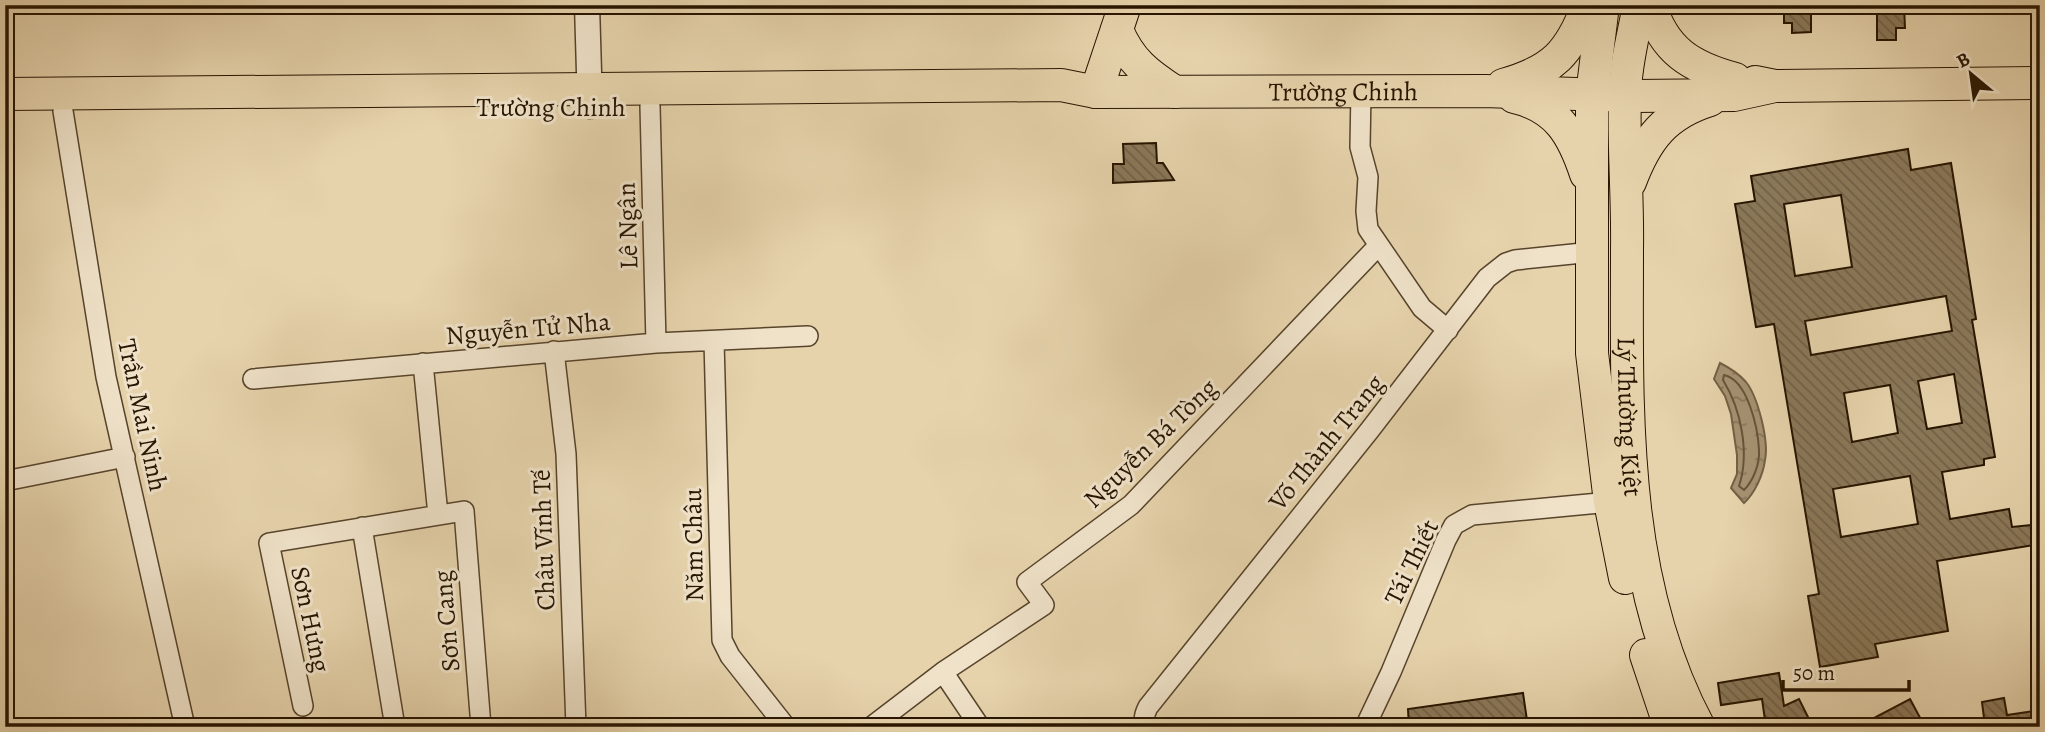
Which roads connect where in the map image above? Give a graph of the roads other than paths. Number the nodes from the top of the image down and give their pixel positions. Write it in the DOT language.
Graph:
graph roads {
  1 [pos="587,5"];
  2 [pos="1588,5"];
  3 [pos="1603,5"];
  4 [pos="1639,5"];
  5 [pos="1650,5"];
  6 [pos="1121,18"];
  7 [pos="2040,83"];
  8 [pos="1592,87"];
  9 [pos="1625,87"];
  10 [pos="1734,87"];
  11 [pos="1361,91"];
  12 [pos="1485,91"];
  13 [pos="1096,92"];
  14 [pos="1175,92"];
  15 [pos="5,94"];
  16 [pos="867,95"];
  17 [pos="590,98"];
  18 [pos="650,106"];
  19 [pos="62,111"];
  20 [pos="5,112"];
  21 [pos="1592,157"];
  22 [pos="1626,157"];
  23 [pos="1628,190"];
  24 [pos="1592,202"];
  25 [pos="1378,246"];
  26 [pos="1592,252"];
  27 [pos="1448,330"];
  28 [pos="808,336"];
  29 [pos="714,341"];
  30 [pos="656,344"];
  31 [pos="554,351"];
  32 [pos="423,363"];
  33 [pos="253,379"];
  34 [pos="125,457"];
  35 [pos="5,481"];
  36 [pos="1610,502"];
  37 [pos="438,515"];
  38 [pos="362,527"];
  39 [pos="943,672"];
  40 [pos="303,706"];
  41 [pos="185,727"];
  42 [pos="396,727"];
  43 [pos="481,727"];
  44 [pos="576,727"];
  45 [pos="786,727"];
  46 [pos="871,727"];
  47 [pos="980,727"];
  48 [pos="1147,727"];
  49 [pos="1365,727"];
  50 [pos="1670,727"];
  51 [pos="1699,727"];
  1 -- 17 [label="street"];
  2 -- 12 [label="main road"];
  3 -- 8 [label="main road"];
  4 -- 9 [label="main road, Lý Thường Kiệt"];
  5 -- 10 [label="main road"];
  6 -- 13 [label="main road"];
  6 -- 14 [label="main road"];
  7 -- 10 [label="main road"];
  8 -- 9 [label="main road, Trường Chinh"];
  8 -- 12 [label="main road, Trường Chinh"];
  8 -- 21 [label="main road"];
  9 -- 10 [label="main road, Trường Chinh"];
  9 -- 22 [label="main road, Lý Thường Kiệt"];
  10 -- 23 [label="main road"];
  11 -- 12 [label="main road, Trường Chinh"];
  11 -- 14 [label="main road, Trường Chinh"];
  11 -- 25 [label="street"];
  12 -- 24 [label="main road"];
  13 -- 14 [label="main road, Trường Chinh"];
  13 -- 16 [label="main road, Trường Chinh"];
  15 -- 17 [label="main road, Trường Chinh"];
  16 -- 17 [label="main road, Trường Chinh"];
  16 -- 18 [label="main road, Trường Chinh"];
  17 -- 18 [label="main road, Trường Chinh"];
  17 -- 19 [label="main road, Trường Chinh"];
  18 -- 30 [label="street, Lê Ngân"];
  19 -- 20 [label="main road, Trường Chinh"];
  19 -- 34 [label="street, Trần Mai Ninh"];
  21 -- 22 [label="main road"];
  21 -- 24 [label="main road"];
  22 -- 23 [label="main road, Lý Thường Kiệt"];
  23 -- 51 [label="main road, Lý Thường Kiệt"];
  24 -- 26 [label="main road, Lý Thường Kiệt"];
  25 -- 27 [label="street"];
  25 -- 39 [label="street, Nguyễn Bá Tòng"];
  26 -- 27 [label="street, Võ Thành Trang"];
  26 -- 36 [label="main road, Lý Thường Kiệt"];
  27 -- 48 [label="street, Võ Thành Trang"];
  28 -- 29 [label="street, Nguyễn Tử Nha"];
  29 -- 30 [label="street, Nguyễn Tử Nha"];
  29 -- 45 [label="street, Năm Châu"];
  30 -- 31 [label="street, Nguyễn Tử Nha"];
  31 -- 32 [label="street, Nguyễn Tử Nha"];
  31 -- 44 [label="street, Châu Vĩnh Tế"];
  32 -- 33 [label="street, Nguyễn Tử Nha"];
  32 -- 37 [label="street"];
  34 -- 35 [label="street"];
  34 -- 41 [label="street, Trần Mai Ninh"];
  36 -- 49 [label="street, Tái Thiết"];
  36 -- 50 [label="main road, Lý Thường Kiệt"];
  37 -- 38 [label="street"];
  37 -- 43 [label="street, Sơn Cang"];
  38 -- 40 [label="street, Sơn Hưng"];
  38 -- 42 [label="street"];
  39 -- 46 [label="street, Nguyễn Bá Tòng"];
  39 -- 47 [label="street"];
}
